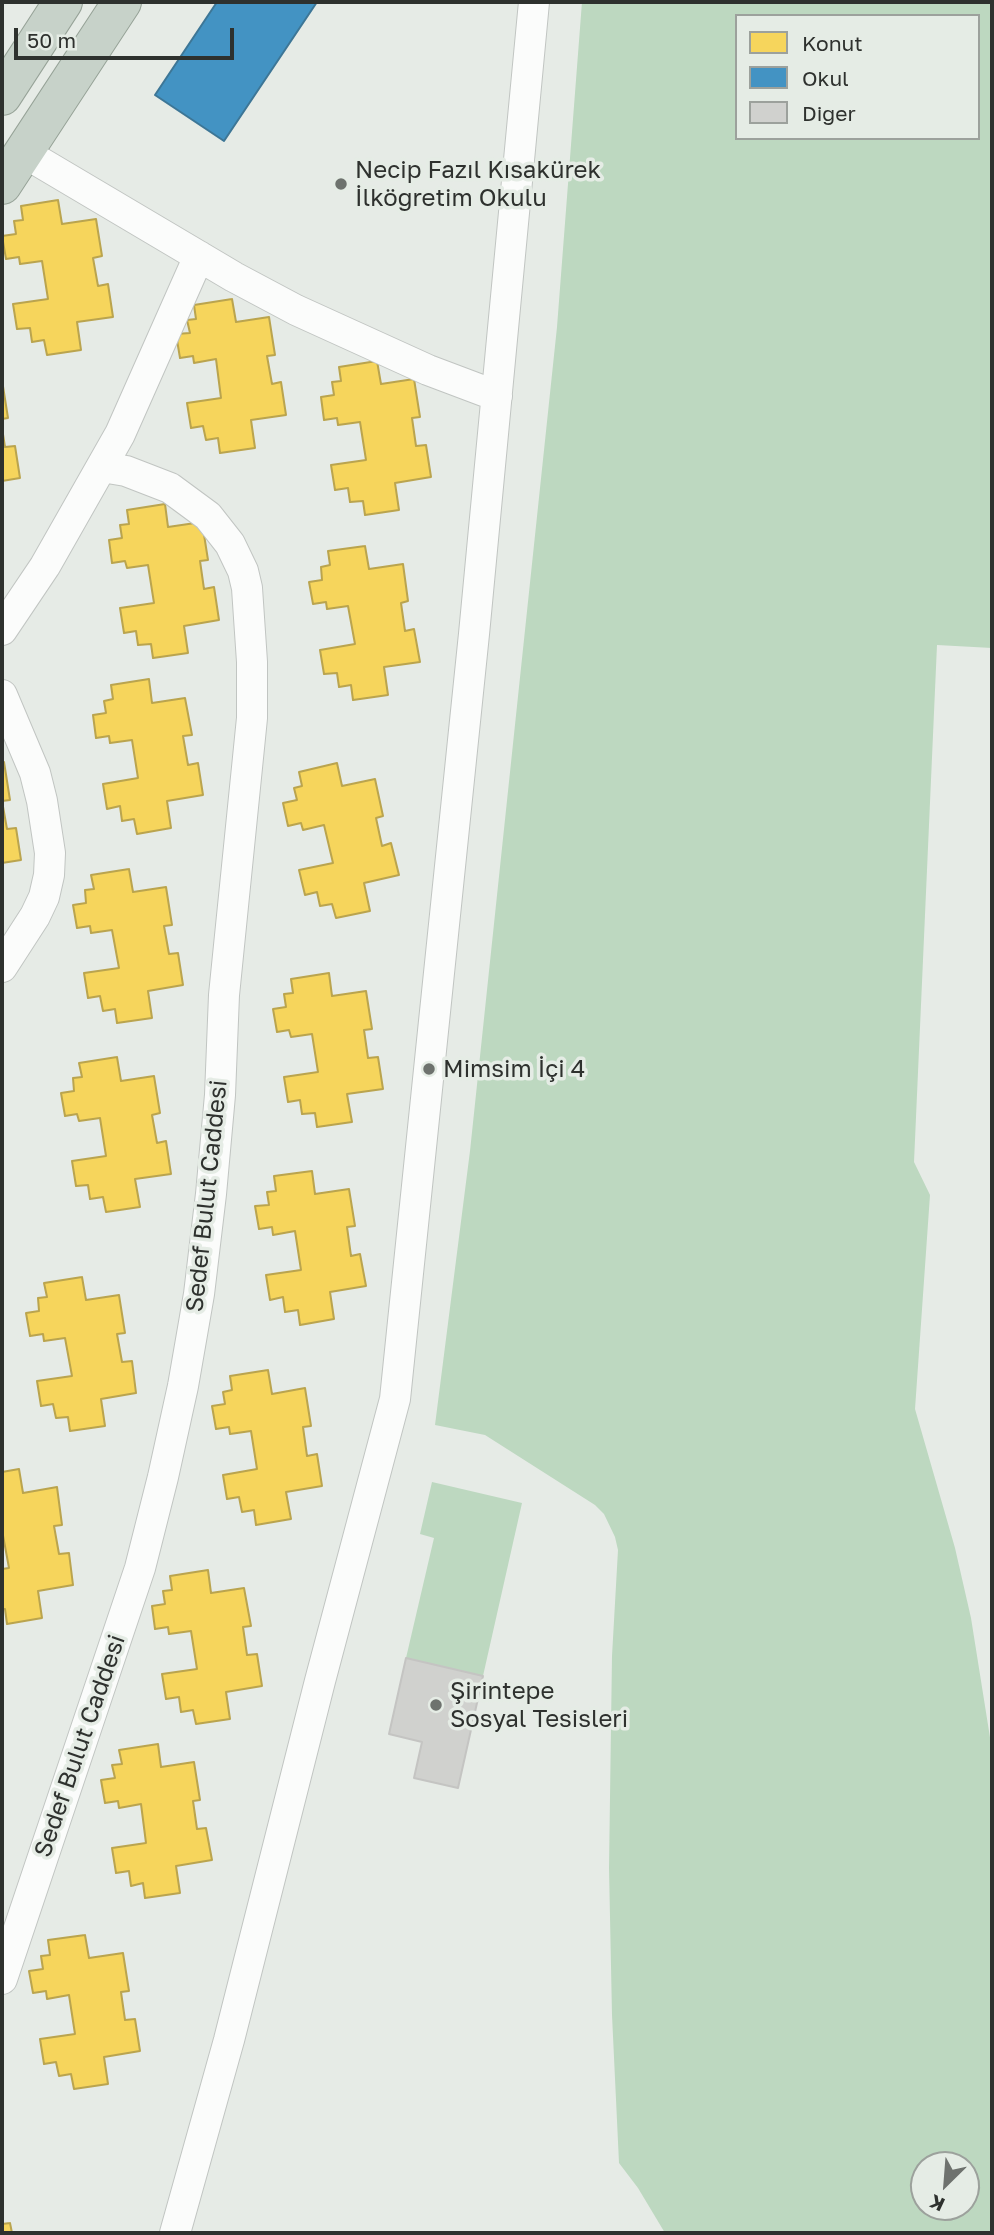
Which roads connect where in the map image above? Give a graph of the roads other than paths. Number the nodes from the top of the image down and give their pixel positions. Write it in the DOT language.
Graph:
graph roads {
  1 [pos="63,2"];
  2 [pos="121,2"];
  3 [pos="534,2"];
  4 [pos="2,96"];
  5 [pos="23,152"];
  6 [pos="2,186"];
  7 [pos="199,256"];
  8 [pos="497,396"];
  9 [pos="102,467"];
  10 [pos="2,630"];
  11 [pos="2,695"];
  12 [pos="2,967"];
  13 [pos="2,1979"];
  14 [pos="174,2233"];
  1 -- 4 [label="highway"];
  2 -- 5 [label="highway"];
  3 -- 8 [label="street"];
  5 -- 6 [label="highway"];
  5 -- 7 [label="street"];
  7 -- 8 [label="street"];
  7 -- 9 [label="street"];
  8 -- 14 [label="street"];
  9 -- 10 [label="street"];
  9 -- 13 [label="street, Sedef Bulut Caddesi"];
  11 -- 12 [label="street"];
}
